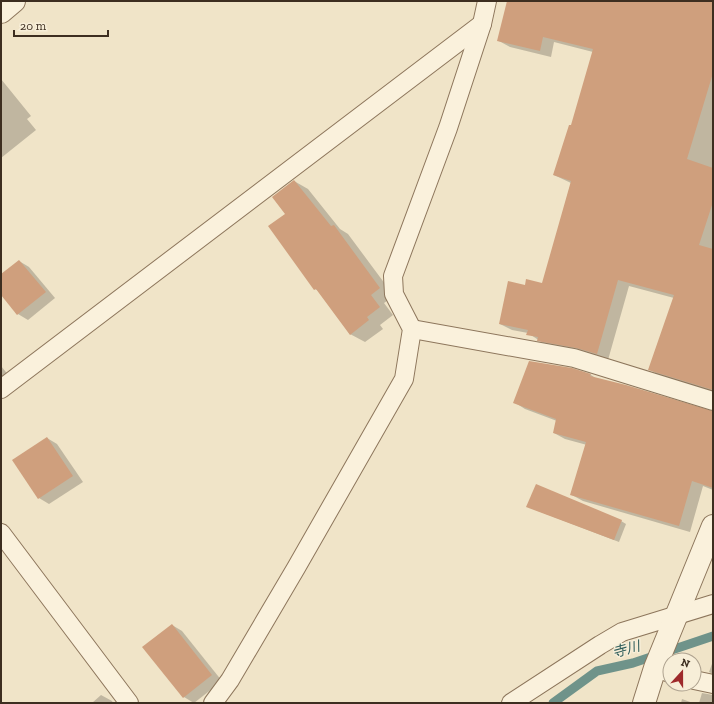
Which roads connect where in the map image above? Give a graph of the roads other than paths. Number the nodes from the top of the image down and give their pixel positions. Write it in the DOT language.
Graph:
graph roads {
  1 [pos="14,1"];
  2 [pos="487,1"];
  3 [pos="1,12"];
  4 [pos="482,24"];
  5 [pos="412,329"];
  6 [pos="1,389"];
  7 [pos="713,401"];
  8 [pos="713,526"];
  9 [pos="1,533"];
  10 [pos="713,604"];
  11 [pos="675,620"];
  12 [pos="667,652"];
  13 [pos="662,673"];
  14 [pos="702,682"];
  15 [pos="713,684"];
  16 [pos="129,703"];
  17 [pos="213,703"];
  18 [pos="511,703"];
  19 [pos="644,703"];
  1 -- 3 [label="street"];
  2 -- 4 [label="lane"];
  4 -- 5 [label="lane"];
  4 -- 6 [label="lane"];
  5 -- 7 [label="lane"];
  5 -- 17 [label="lane"];
  8 -- 11 [label="street"];
  9 -- 16 [label="lane"];
  10 -- 11 [label="lane"];
  11 -- 12 [label="street"];
  11 -- 18 [label="lane"];
  13 -- 19 [label="street"];
  14 -- 15 [label="lane"];
}
